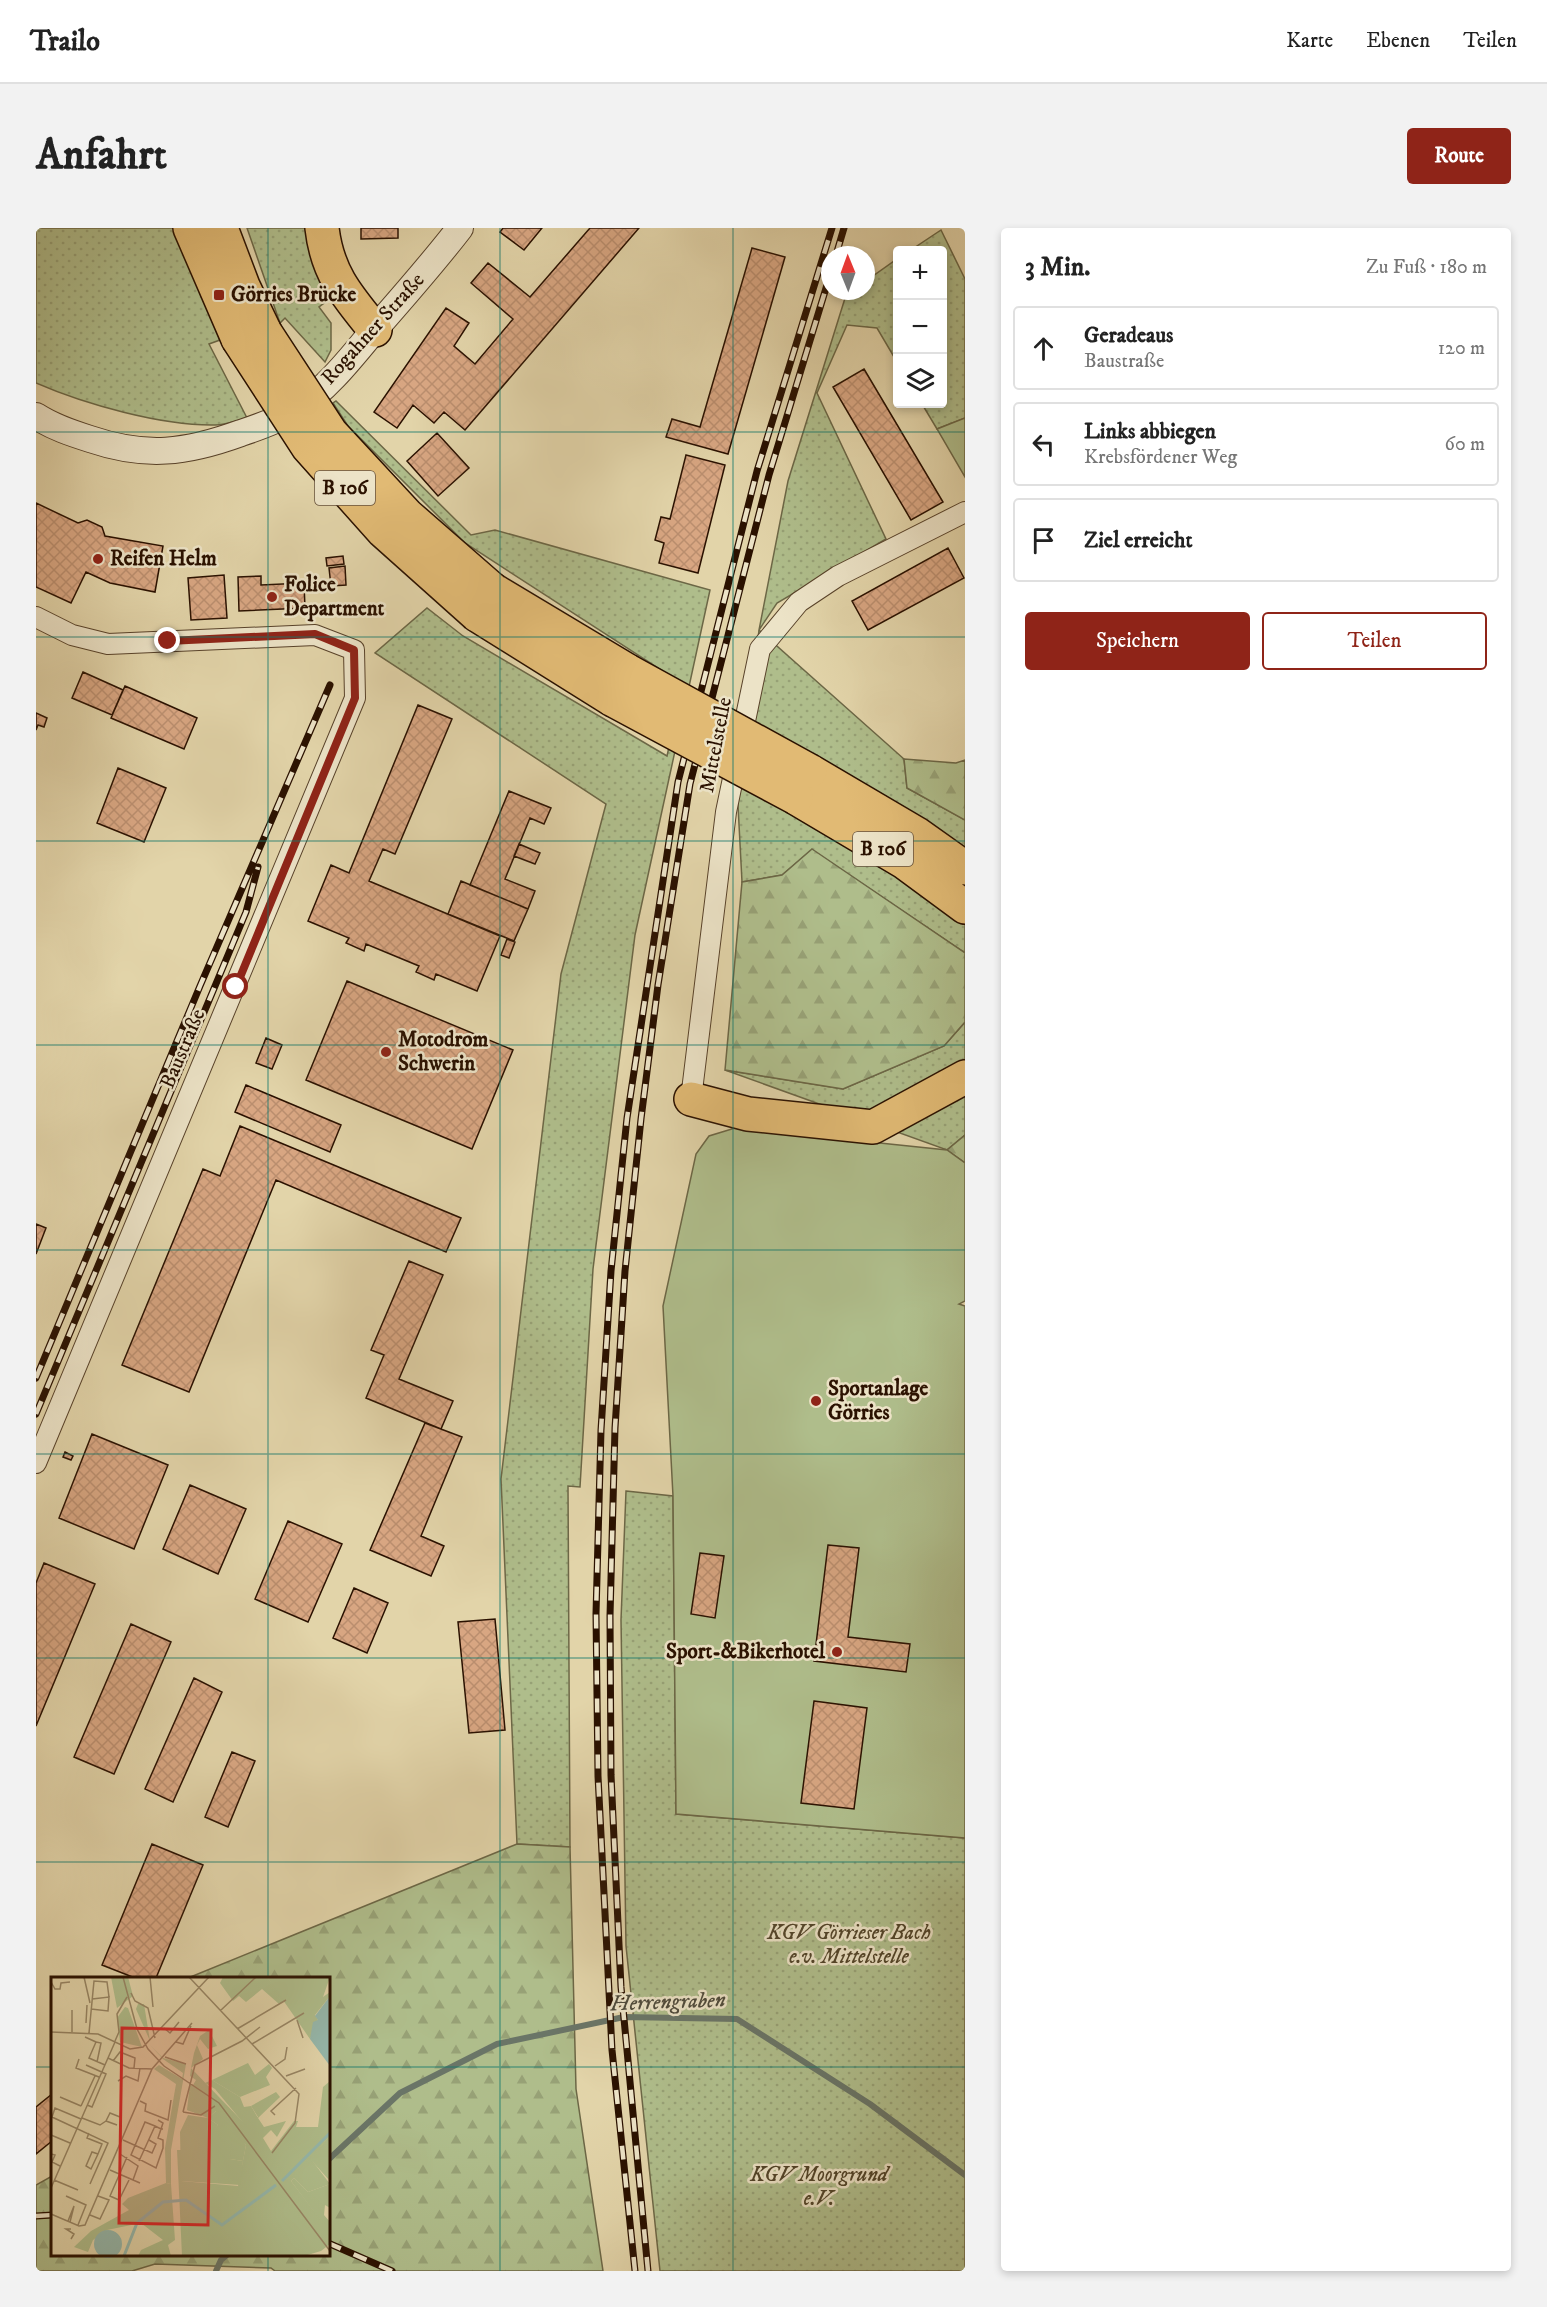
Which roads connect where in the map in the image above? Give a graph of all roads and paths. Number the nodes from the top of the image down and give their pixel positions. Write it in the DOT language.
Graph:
graph roads {
  1 [pos="190,228"];
  2 [pos="221,228"];
  3 [pos="322,228"];
  4 [pos="460,228"];
  5 [pos="375,330"];
  6 [pos="251,335"];
  7 [pos="36,416"];
  8 [pos="965,512"];
  9 [pos="485,602"];
  10 [pos="36,617"];
  11 [pos="803,784"];
  12 [pos="965,868"];
  13 [pos="965,907"];
  14 [pos="965,1077"];
  15 [pos="691,1099"];
  16 [pos="36,1463"];
  1 -- 6 [label="highway, B 106"];
  2 -- 6 [label="highway, B 106"];
  3 -- 5 [label="highway"];
  4 -- 5 [label="street, Rogahner Straße"];
  5 -- 7 [label="street, Rogahner Straße"];
  6 -- 9 [label="highway, B 106, bridge"];
  8 -- 15 [label="street, Mittelstelle"];
  9 -- 11 [label="highway, B 106, bridge"];
  9 -- 11 [label="highway, B 106, bridge"];
  10 -- 16 [label="street, Baustraße"];
  11 -- 12 [label="highway, B 106"];
  11 -- 13 [label="highway, B 106"];
  14 -- 15 [label="highway"];
}
